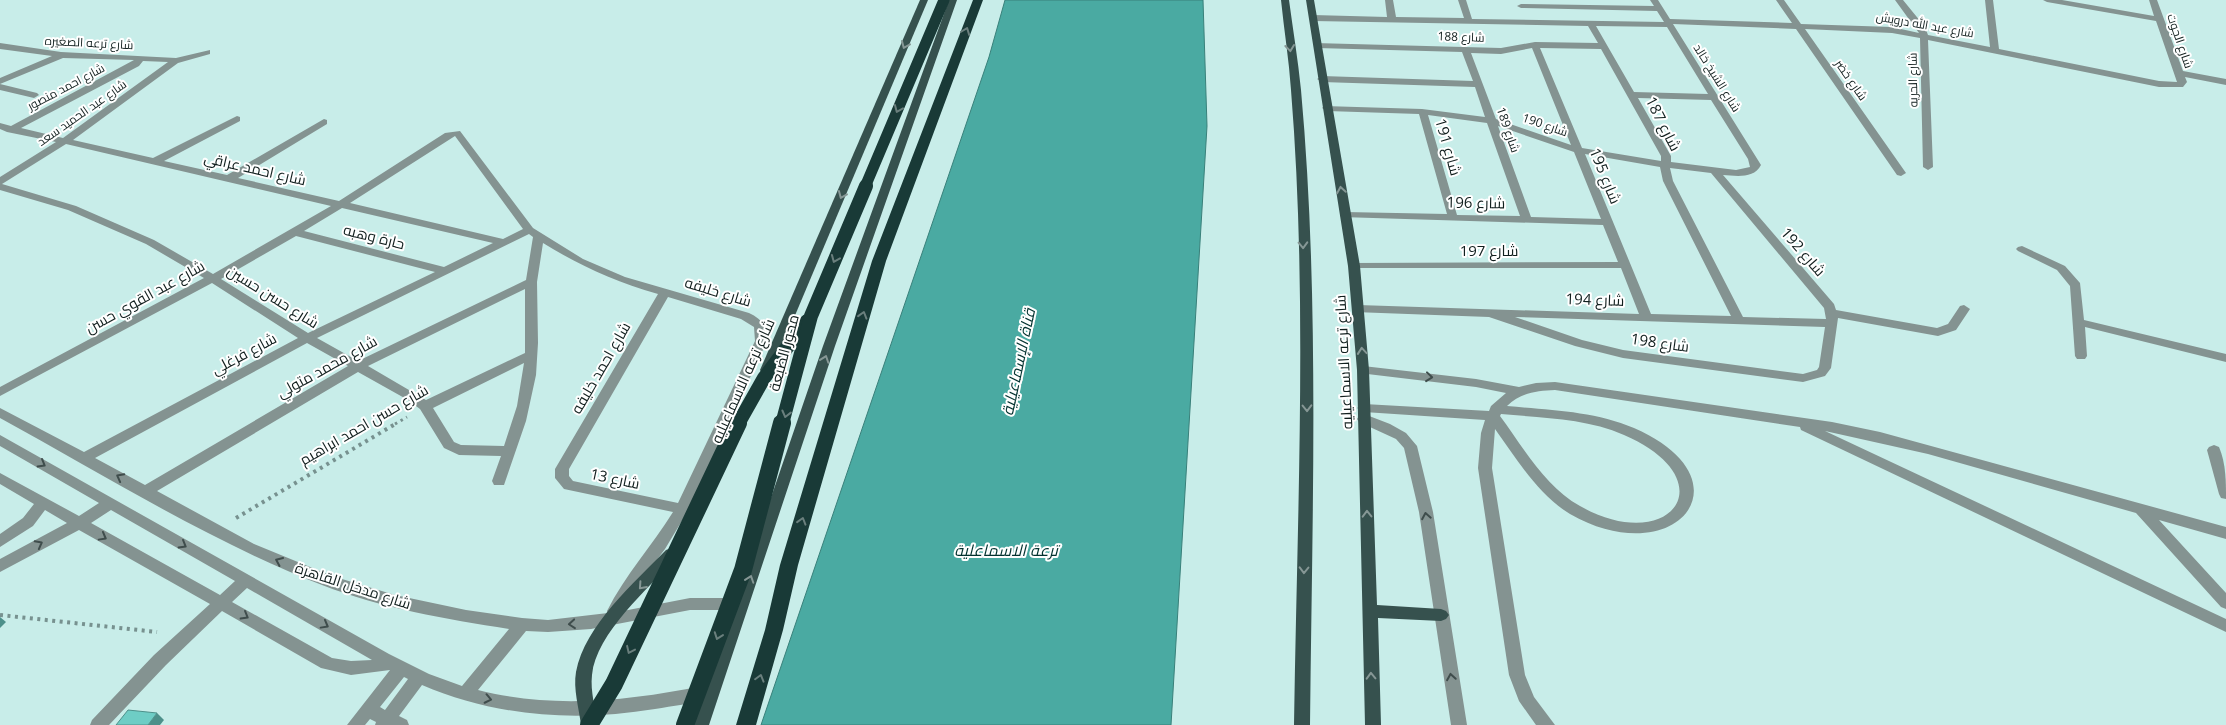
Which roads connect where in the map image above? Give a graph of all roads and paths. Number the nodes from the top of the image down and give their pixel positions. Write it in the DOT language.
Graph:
graph roads {
  1 [pos="924,0"];
  2 [pos="944,0"];
  3 [pos="953,0"];
  4 [pos="978,0"];
  5 [pos="1285,0"];
  6 [pos="1310,0"];
  7 [pos="1389,0"];
  8 [pos="1462,0"];
  9 [pos="1654,0"];
  10 [pos="1780,0"];
  11 [pos="1899,0"];
  12 [pos="1989,0"];
  13 [pos="2047,0"];
  14 [pos="2153,0"];
  15 [pos="1519,3"];
  16 [pos="1581,4"];
  17 [pos="1660,9"];
  18 [pos="1313,18"];
  19 [pos="2159,19"];
  20 [pos="1392,20"];
  21 [pos="1469,21"];
  22 [pos="1529,22"];
  23 [pos="1668,23"];
  24 [pos="1591,24"];
  25 [pos="1798,26"];
  26 [pos="1924,36"];
  27 [pos="1534,45"];
  28 [pos="0,46"];
  29 [pos="1317,46"];
  30 [pos="1604,46"];
  31 [pos="1466,50"];
  32 [pos="1995,51"];
  33 [pos="207,52"];
  34 [pos="61,55"];
  35 [pos="140,58"];
  36 [pos="175,61"];
  37 [pos="2178,73"];
  38 [pos="1322,78"];
  39 [pos="0,81"];
  40 [pos="2226,82"];
  41 [pos="1479,84"];
  42 [pos="2174,86"];
  43 [pos="0,87"];
  44 [pos="34,95"];
  45 [pos="1632,95"];
  46 [pos="1714,97"];
  47 [pos="1327,108"];
  48 [pos="1423,113"];
  49 [pos="236,119"];
  50 [pos="324,122"];
  51 [pos="1492,122"];
  52 [pos="0,126"];
  53 [pos="12,129"];
  54 [pos="0,135"];
  55 [pos="66,140"];
  56 [pos="1578,149"];
  57 [pos="156,161"];
  58 [pos="1666,165"];
  59 [pos="1928,167"];
  60 [pos="1714,170"];
  61 [pos="1754,170"];
  62 [pos="1901,173"];
  63 [pos="230,178"];
  64 [pos="0,182"];
  65 [pos="0,187"];
  66 [pos="341,204"];
  67 [pos="1345,215"];
  68 [pos="1453,218"];
  69 [pos="1527,220"];
  70 [pos="1607,222"];
  71 [pos="294,232"];
  72 [pos="534,233"];
  73 [pos="503,242"];
  74 [pos="2022,249"];
  75 [pos="1625,265"];
  76 [pos="1354,266"];
  77 [pos="446,271"];
  78 [pos="212,278"];
  79 [pos="530,282"];
  80 [pos="664,293"];
  81 [pos="1358,309"];
  82 [pos="1964,309"];
  83 [pos="1493,314"];
  84 [pos="811,316"];
  85 [pos="1647,318"];
  86 [pos="1832,318"];
  87 [pos="1739,321"];
  88 [pos="2079,322"];
  89 [pos="307,338"];
  90 [pos="531,355"];
  91 [pos="2081,356"];
  92 [pos="2226,358"];
  93 [pos="358,366"];
  94 [pos="1363,370"];
  95 [pos="1518,390"];
  96 [pos="0,392"];
  97 [pos="425,406"];
  98 [pos="0,412"];
  99 [pos="1494,413"];
  100 [pos="1364,414"];
  101 [pos="1794,421"];
  102 [pos="0,440"];
  103 [pos="2214,450"];
  104 [pos="509,451"];
  105 [pos="84,458"];
  106 [pos="566,460"];
  107 [pos="0,478"];
  108 [pos="499,481"];
  109 [pos="146,491"];
  110 [pos="2226,494"];
  111 [pos="43,503"];
  112 [pos="111,503"];
  113 [pos="682,509"];
  114 [pos="2141,509"];
  115 [pos="79,523"];
  116 [pos="216,530"];
  117 [pos="2226,533"];
  118 [pos="0,541"];
  119 [pos="0,566"];
  120 [pos="245,581"];
  121 [pos="222,602"];
  122 [pos="2226,603"];
  123 [pos="742,604"];
  124 [pos="1369,611"];
  125 [pos="1442,615"];
  126 [pos="0,616"];
  127 [pos="614,618"];
  128 [pos="522,624"];
  129 [pos="2226,626"];
  130 [pos="185,635"];
  131 [pos="398,665"];
  132 [pos="419,676"];
  133 [pos="713,691"];
  134 [pos="465,694"];
  135 [pos="368,710"];
  136 [pos="589,719"];
  137 [pos="390,723"];
  138 [pos="98,725"];
  139 [pos="356,725"];
  140 [pos="685,725"];
  141 [pos="701,725"];
  142 [pos="746,725"];
  143 [pos="1302,725"];
  144 [pos="1373,725"];
  145 [pos="1459,725"];
  146 [pos="1547,725"];
  1 -- 127 [label="main road, شارع ترعه الاسماعيليه, one-way"];
  2 -- 84 [label="highway, محور الضبعة, one-way, bridge"];
  123 -- 3 [label="main road, one-way"];
  142 -- 4 [label="highway, one-way"];
  5 -- 143 [label="main road, one-way"];
  6 -- 18 [label="main road, شارع ترعه الاسماعيليه"];
  7 -- 20 [label="street"];
  8 -- 21 [label="street"];
  9 -- 17 [label="street, شارع الشيخ خالد"];
  10 -- 25 [label="street, شارع خضر"];
  11 -- 26 [label="street, شارع الحريه"];
  12 -- 32 [label="street"];
  13 -- 19 [label="street"];
  14 -- 19 [label="street, شارع الجوت"];
  15 -- 16 [label="street"];
  15 -- 22 [label="street"];
  16 -- 17 [label="street"];
  17 -- 23 [label="street, شارع الشيخ خالد"];
  18 -- 20 [label="street, شارع عبد الله درويش"];
  18 -- 29 [label="main road, شارع ترعه الاسماعيليه"];
  19 -- 37 [label="street, شارع الجوت"];
  20 -- 21 [label="street, شارع عبد الله درويش"];
  21 -- 22 [label="street, شارع عبد الله درويش"];
  22 -- 24 [label="street, شارع عبد الله درويش"];
  23 -- 24 [label="street, شارع عبد الله درويش"];
  23 -- 25 [label="street, شارع عبد الله درويش"];
  23 -- 46 [label="street, شارع الشيخ خالد"];
  24 -- 30 [label="street, شارع 187"];
  25 -- 26 [label="street, شارع عبد الله درويش"];
  25 -- 62 [label="street, شارع خضر"];
  26 -- 32 [label="street, شارع عبد الله درويش"];
  26 -- 59 [label="street, شارع الحريه"];
  27 -- 30 [label="street, شارع 188"];
  27 -- 31 [label="street, شارع 188"];
  27 -- 56 [label="street, شارع 195"];
  28 -- 34 [label="street, شارع ترعه الصغيره"];
  29 -- 31 [label="street, شارع 188"];
  29 -- 38 [label="main road, شارع ترعه الاسماعيليه"];
  30 -- 45 [label="street, شارع 187"];
  31 -- 41 [label="street, شارع 189"];
  32 -- 42 [label="street, شارع عبد الله درويش"];
  33 -- 36 [label="street"];
  34 -- 35 [label="street, شارع ترعه الصغيره"];
  34 -- 39 [label="street"];
  35 -- 36 [label="street, شارع ترعه الصغيره"];
  35 -- 53 [label="street, شارع احمد منصور"];
  36 -- 55 [label="street, شارع عبد الحميد سعد"];
  37 -- 40 [label="street"];
  37 -- 42 [label="street, شارع الجوت"];
  38 -- 41 [label="street"];
  38 -- 47 [label="main road, شارع ترعه الاسماعيليه"];
  41 -- 51 [label="street, شارع 189"];
  43 -- 44 [label="street"];
  45 -- 46 [label="street"];
  45 -- 58 [label="street, شارع 187"];
  46 -- 61 [label="street, شارع الشيخ خالد"];
  47 -- 48 [label="street, شارع 190"];
  67 -- 47 [label="main road, شارع ترعه الاسماعيليه, one-way"];
  48 -- 51 [label="street, شارع 190"];
  48 -- 68 [label="street, شارع 191"];
  49 -- 57 [label="street"];
  50 -- 63 [label="street"];
  51 -- 56 [label="street, شارع 190"];
  51 -- 69 [label="street, شارع 189"];
  52 -- 53 [label="street, شارع احمد عراقي"];
  53 -- 54 [label="street, شارع احمد منصور"];
  53 -- 55 [label="street, شارع احمد عراقي"];
  55 -- 57 [label="street, شارع احمد عراقي"];
  55 -- 64 [label="street, شارع عبد الحميد سعد"];
  56 -- 58 [label="street, شارع 190"];
  56 -- 70 [label="street, شارع 195"];
  57 -- 63 [label="street, شارع احمد عراقي"];
  58 -- 60 [label="street, شارع 190"];
  58 -- 87 [label="street, شارع 187"];
  60 -- 61 [label="street, شارع 190"];
  60 -- 86 [label="street, شارع 192"];
  63 -- 66 [label="street, شارع احمد عراقي"];
  65 -- 78 [label="street, شارع حسن حسين"];
  66 -- 71 [label="street, شارع عبد القوي حسن"];
  66 -- 72 [label="street, شارع عبد القوي حسن"];
  66 -- 73 [label="street, شارع احمد عراقي"];
  67 -- 68 [label="street, شارع 196"];
  67 -- 76 [label="main road, شارع ترعه الاسماعيليه"];
  68 -- 69 [label="street, شارع 196"];
  69 -- 70 [label="street, شارع 196"];
  70 -- 75 [label="street, شارع 195"];
  71 -- 77 [label="street, حارة وهبه"];
  71 -- 78 [label="street, شارع عبد القوي حسن"];
  72 -- 73 [label="street, شارع فرغلي"];
  72 -- 79 [label="street"];
  72 -- 80 [label="street, شارع خليفه"];
  73 -- 77 [label="street, شارع فرغلي"];
  74 -- 88 [label="street"];
  75 -- 76 [label="street, شارع 197"];
  75 -- 85 [label="street, شارع 195"];
  76 -- 81 [label="main road, شارع ترعه الاسماعيليه"];
  77 -- 89 [label="street, شارع فرغلي"];
  78 -- 89 [label="street, شارع حسن حسين"];
  78 -- 96 [label="street, شارع عبد القوي حسن"];
  79 -- 90 [label="street"];
  79 -- 93 [label="street, شارع محمد متولي"];
  80 -- 106 [label="street, شارع احمد خليفه"];
  80 -- 113 [label="street, شارع خليفه"];
  81 -- 83 [label="street, شارع 194"];
  94 -- 81 [label="main road, شارع ترعه الاسماعيليه, one-way"];
  82 -- 86 [label="street, شارع 194"];
  83 -- 85 [label="street, شارع 194"];
  83 -- 86 [label="street, شارع 198"];
  84 -- 136 [label="highway, one-way, bridge"];
  84 -- 140 [label="highway, محور الضبعة, one-way, bridge"];
  85 -- 87 [label="street, شارع 194"];
  86 -- 87 [label="street, شارع 194"];
  88 -- 91 [label="street"];
  88 -- 92 [label="street"];
  89 -- 93 [label="street, شارع حسن حسين"];
  89 -- 105 [label="street, شارع فرغلي"];
  90 -- 97 [label="street, شارع حسن احمد ابراهيم"];
  90 -- 104 [label="street"];
  93 -- 97 [label="street, شارع حسن حسين"];
  93 -- 109 [label="street, شارع محمد متولي"];
  94 -- 95 [label="street, one-way"];
  94 -- 100 [label="main road, شارع ترعه الاسماعيليه"];
  95 -- 99 [label="street"];
  95 -- 101 [label="street"];
  97 -- 104 [label="street, شارع حسن حسين"];
  97 -- 116 [label="path, شارع حسن احمد ابراهيم"];
  98 -- 105 [label="street, شارع مدخل القاهرة"];
  99 -- 99 [label="street"];
  99 -- 100 [label="street"];
  99 -- 146 [label="street"];
  124 -- 100 [label="main road, شارع ترعه الاسماعيليه, one-way"];
  125 -- 100 [label="street, one-way"];
  101 -- 114 [label="street"];
  101 -- 129 [label="street"];
  102 -- 112 [label="street, one-way"];
  103 -- 110 [label="street"];
  104 -- 108 [label="street"];
  109 -- 105 [label="street, شارع مدخل القاهرة, one-way"];
  106 -- 113 [label="street, شارع 13"];
  107 -- 111 [label="street"];
  109 -- 116 [label="street, شارع مدخل القاهرة"];
  111 -- 115 [label="street"];
  111 -- 118 [label="street"];
  112 -- 115 [label="street"];
  112 -- 120 [label="street, one-way"];
  113 -- 127 [label="street, شارع خليفه"];
  114 -- 117 [label="street"];
  114 -- 122 [label="street"];
  119 -- 115 [label="street, one-way"];
  115 -- 121 [label="street, one-way"];
  128 -- 116 [label="street, شارع مدخل القاهرة, one-way"];
  120 -- 121 [label="street"];
  120 -- 131 [label="street, one-way"];
  121 -- 130 [label="street"];
  121 -- 131 [label="street, one-way"];
  123 -- 127 [label="street, شارع مدخل القاهرة"];
  123 -- 133 [label="main road"];
  124 -- 125 [label="main road"];
  144 -- 124 [label="main road, شارع ترعه الاسماعيليه, one-way"];
  145 -- 125 [label="street, one-way"];
  126 -- 130 [label="path"];
  127 -- 128 [label="street, شارع مدخل القاهرة, one-way"];
  127 -- 136 [label="main road, شارع ترعه الاسماعيليه"];
  128 -- 134 [label="street"];
  130 -- 138 [label="street"];
  131 -- 132 [label="street"];
  131 -- 135 [label="street"];
  132 -- 134 [label="street"];
  132 -- 137 [label="street"];
  133 -- 136 [label="street"];
  133 -- 141 [label="main road"];
  134 -- 136 [label="street, one-way"];
  135 -- 137 [label="street"];
  135 -- 139 [label="street"];
}
